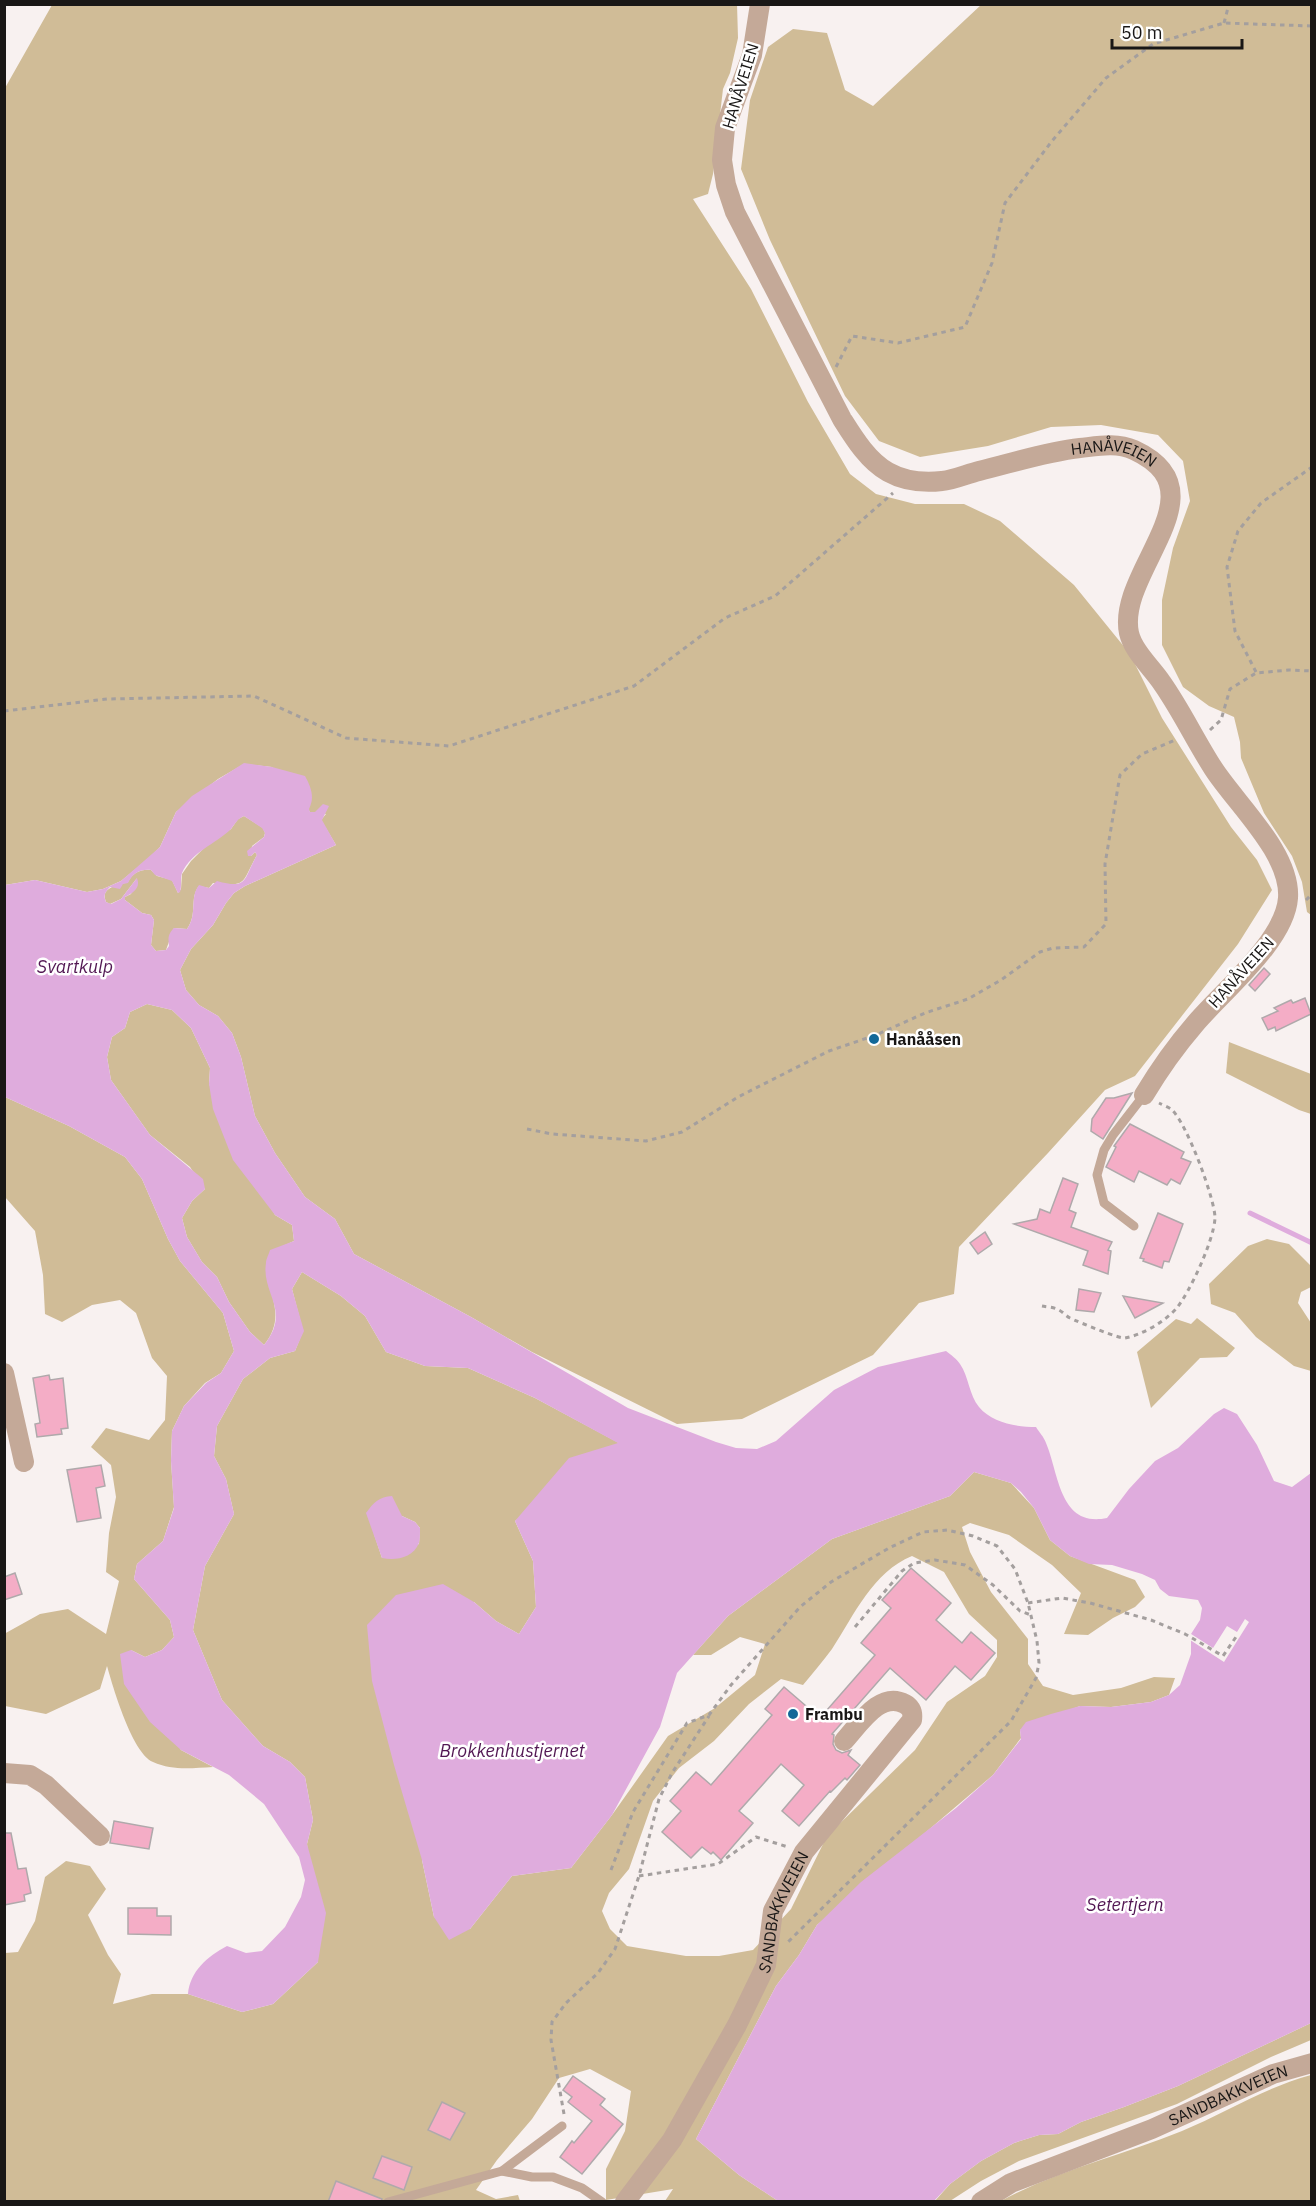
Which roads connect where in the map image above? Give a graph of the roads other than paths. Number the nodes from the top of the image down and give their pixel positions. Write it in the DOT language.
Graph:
graph roads {
  1 [pos="760,4"];
  2 [pos="1144,1095"];
  3 [pos="1134,1226"];
  4 [pos="4,1373"];
  5 [pos="24,1462"];
  6 [pos="844,1741"];
  7 [pos="4,1773"];
  8 [pos="100,1836"];
  9 [pos="1311,2063"];
  10 [pos="562,2126"];
  11 [pos="502,2171"];
  12 [pos="388,2202"];
  13 [pos="602,2202"];
  14 [pos="625,2202"];
  15 [pos="981,2202"];
  1 -- 2 [label="street, HANÅVEIEN"];
  2 -- 3 [label="lane"];
  4 -- 5 [label="street"];
  6 -- 14 [label="street, SANDBAKKVEIEN"];
  7 -- 8 [label="street"];
  9 -- 15 [label="street, SANDBAKKVEIEN"];
  10 -- 11 [label="lane"];
  11 -- 12 [label="lane"];
  11 -- 13 [label="lane"];
}
